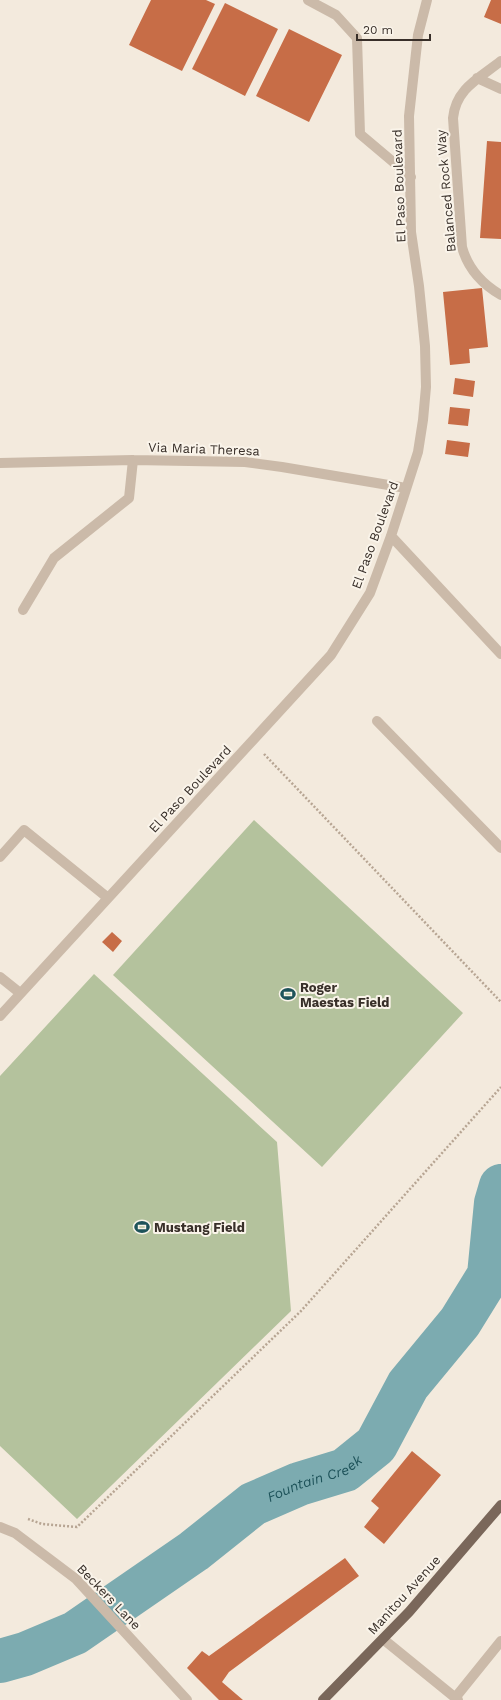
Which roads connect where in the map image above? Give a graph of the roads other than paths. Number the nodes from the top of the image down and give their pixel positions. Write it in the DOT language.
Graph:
graph roads {
  1 [pos="308,0"];
  2 [pos="427,0"];
  3 [pos="501,61"];
  4 [pos="477,78"];
  5 [pos="501,89"];
  6 [pos="411,177"];
  7 [pos="501,295"];
  8 [pos="132,460"];
  9 [pos="0,463"];
  10 [pos="406,488"];
  11 [pos="391,536"];
  12 [pos="23,610"];
  13 [pos="501,654"];
  14 [pos="376,721"];
  15 [pos="501,848"];
  16 [pos="0,857"];
  17 [pos="108,898"];
  18 [pos="0,977"];
  19 [pos="20,993"];
  20 [pos="0,1016"];
  21 [pos="501,1504"];
  22 [pos="0,1527"];
  23 [pos="383,1639"];
  24 [pos="501,1641"];
  25 [pos="457,1699"];
  26 [pos="187,1700"];
  27 [pos="323,1700"];
  1 -- 6 [label="street"];
  2 -- 6 [label="street, El Paso Boulevard"];
  3 -- 4 [label="street, Balanced Rock Way"];
  4 -- 5 [label="street"];
  4 -- 7 [label="street, Balanced Rock Way"];
  6 -- 10 [label="street, El Paso Boulevard"];
  8 -- 9 [label="street, Via Maria Theresa"];
  8 -- 10 [label="street, Via Maria Theresa"];
  8 -- 12 [label="street"];
  10 -- 11 [label="street, El Paso Boulevard"];
  11 -- 13 [label="street"];
  11 -- 17 [label="street, El Paso Boulevard"];
  14 -- 15 [label="street"];
  16 -- 17 [label="street"];
  17 -- 19 [label="street, El Paso Boulevard"];
  18 -- 19 [label="street"];
  19 -- 20 [label="street, El Paso Boulevard"];
  21 -- 23 [label="main road, Manitou Avenue"];
  22 -- 26 [label="street, Beckers Lane"];
  23 -- 25 [label="street"];
  23 -- 27 [label="main road, Manitou Avenue"];
  24 -- 25 [label="street"];
}
